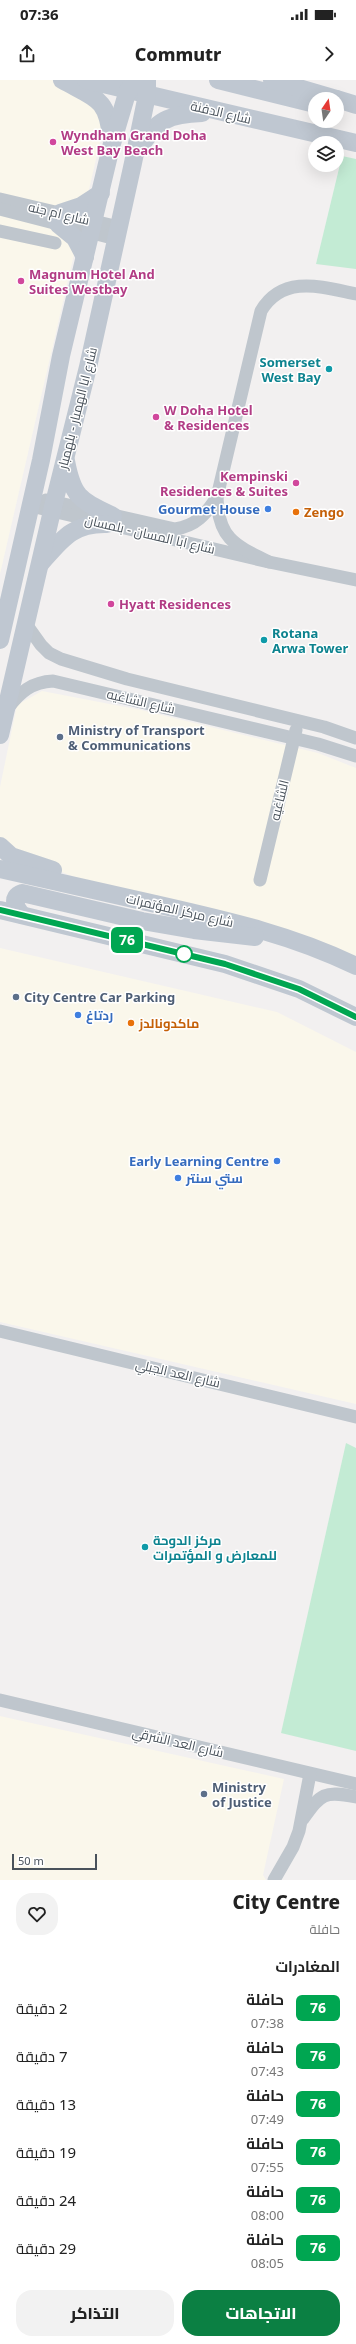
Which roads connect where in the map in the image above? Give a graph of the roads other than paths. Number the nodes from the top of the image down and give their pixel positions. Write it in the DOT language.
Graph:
graph roads {
  1 [pos="62,80"];
  2 [pos="86,80"];
  3 [pos="218,80"];
  4 [pos="272,80"];
  5 [pos="141,86"];
  6 [pos="313,92"];
  7 [pos="344,101"];
  8 [pos="308,102"];
  9 [pos="356,105"];
  10 [pos="344,111"];
  11 [pos="224,113"];
  12 [pos="356,114"];
  13 [pos="356,143"];
  14 [pos="111,147"];
  15 [pos="133,163"];
  16 [pos="101,193"];
  17 [pos="0,199"];
  18 [pos="0,209"];
  19 [pos="59,218"];
  20 [pos="93,227"];
  21 [pos="0,231"];
  22 [pos="118,233"];
  23 [pos="55,244"];
  24 [pos="85,257"];
  25 [pos="356,294"];
  26 [pos="65,458"];
  27 [pos="217,497"];
  28 [pos="32,502"];
  29 [pos="53,507"];
  30 [pos="110,520"];
  31 [pos="269,562"];
  32 [pos="41,563"];
  33 [pos="356,580"];
  34 [pos="4,610"];
  35 [pos="26,624"];
  36 [pos="0,640"];
  37 [pos="5,711"];
  38 [pos="298,721"];
  39 [pos="0,735"];
  40 [pos="294,738"];
  41 [pos="356,738"];
  42 [pos="356,756"];
  43 [pos="0,846"];
  44 [pos="0,869"];
  45 [pos="260,880"];
  46 [pos="164,906"];
  47 [pos="0,910"];
  48 [pos="22,915"];
  49 [pos="275,934"];
  50 [pos="356,966"];
  51 [pos="333,1004"];
  52 [pos="356,1008"];
  53 [pos="356,1017"];
  54 [pos="0,1331"];
  55 [pos="356,1416"];
  56 [pos="0,1700"];
  57 [pos="310,1774"];
  58 [pos="356,1784"];
  59 [pos="356,1797"];
  60 [pos="301,1822"];
  61 [pos="274,1880"];
  1 -- 14 [label="street"];
  2 -- 5 [label="street, شارع الدفنة"];
  3 -- 8 [label="street"];
  4 -- 6 [label="street"];
  5 -- 11 [label="street, شارع الدفنة"];
  5 -- 14 [label="street, شارع ابا الهمبار - بلهمبار"];
  5 -- 15 [label="street, شارع ابا الهمبار - بلهمبار"];
  7 -- 9 [label="street"];
  10 -- 12 [label="street"];
  11 -- 13 [label="street, شارع الدفنة"];
  11 -- 15 [label="street"];
  14 -- 16 [label="street, شارع ابا الهمبار - بلهمبار"];
  15 -- 22 [label="street, شارع ابا الهمبار - بلهمبار"];
  16 -- 19 [label="street"];
  16 -- 20 [label="street, شارع ابا الهمبار - بلهمبار"];
  17 -- 19 [label="street, شارع ام جنه"];
  18 -- 19 [label="street"];
  19 -- 20 [label="street, شارع ام جنه"];
  19 -- 24 [label="street"];
  20 -- 22 [label="street, شارع ام جنه"];
  20 -- 24 [label="street, شارع ابا الهمبار - بلهمبار"];
  21 -- 23 [label="street"];
  22 -- 26 [label="street, شارع ابا الهمبار - بلهمبار"];
  24 -- 28 [label="street, شارع ابا الهمبار - بلهمبار"];
  25 -- 27 [label="street, شارع ابا المسان - بلمسان"];
  26 -- 29 [label="street, شارع ابا الهمبار - بلهمبار"];
  26 -- 30 [label="street"];
  27 -- 30 [label="street, شارع ابا المسان - بلمسان"];
  27 -- 31 [label="street, شارع ابا المسان - بلمسان"];
  28 -- 29 [label="street, شارع ابا المسان - بلمسان"];
  28 -- 34 [label="street, شارع ابا الهمبار - بلهمبار"];
  29 -- 30 [label="street, شارع ابا المسان - بلمسان"];
  29 -- 32 [label="street, شارع ابا الهمبار - بلهمبار"];
  30 -- 31 [label="street, شارع ابا المسان - بلمسان"];
  30 -- 32 [label="street"];
  31 -- 33 [label="street, شارع ابا المسان - بلمسان"];
  32 -- 35 [label="street, شارع ابا الهمبار - بلهمبار"];
  34 -- 36 [label="street, شارع ابا الهمبار - بلهمبار"];
  35 -- 37 [label="street, شارع ابا الهمبار - بلهمبار"];
  35 -- 38 [label="street, شارع الشاغيه"];
  37 -- 39 [label="street, شارع ابا الهمبار - بلهمبار"];
  37 -- 40 [label="street, شارع الشاغيه"];
  38 -- 40 [label="street, الشاغيه"];
  38 -- 41 [label="street, شارع الشاغيه"];
  40 -- 42 [label="street, شارع الشاغيه"];
  40 -- 45 [label="street, الشاغيه"];
  43 -- 46 [label="street"];
  44 -- 46 [label="street, شارع مركز المؤتمرات"];
  46 -- 49 [label="street, شارع مركز المؤتمرات"];
  47 -- 48 [label="street"];
  48 -- 49 [label="street"];
  48 -- 51 [label="street"];
  49 -- 50 [label="street, شارع مركز المؤتمرات"];
  51 -- 52 [label="street"];
  51 -- 53 [label="street"];
  54 -- 55 [label="street, شارع العد الجبلي"];
  56 -- 57 [label="street, شارع العد الشرقي"];
  57 -- 58 [label="street, شارع العد الشرقي"];
  57 -- 60 [label="street"];
  59 -- 60 [label="street"];
  60 -- 61 [label="street"];
}
